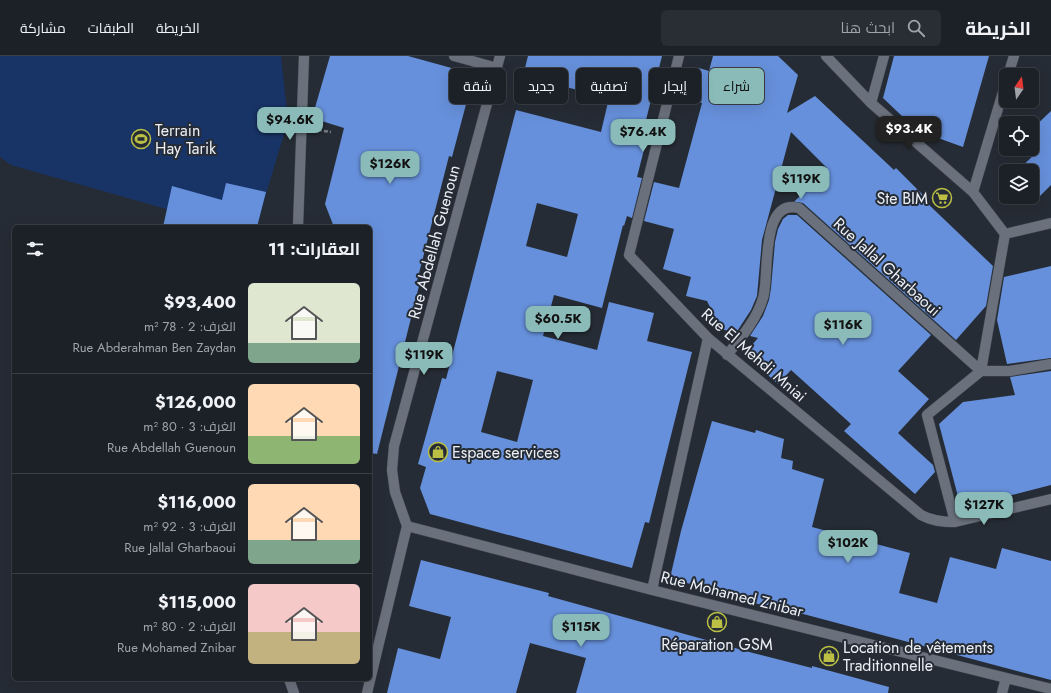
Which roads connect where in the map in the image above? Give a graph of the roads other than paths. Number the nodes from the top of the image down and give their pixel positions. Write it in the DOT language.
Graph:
graph roads {
  1 [pos="304,56"];
  2 [pos="454,56"];
  3 [pos="500,56"];
  4 [pos="679,56"];
  5 [pos="826,56"];
  6 [pos="884,56"];
  7 [pos="1014,56"];
  8 [pos="497,68"];
  9 [pos="1010,68"];
  10 [pos="872,103"];
  11 [pos="487,104"];
  12 [pos="999,105"];
  13 [pos="973,192"];
  14 [pos="1051,223"];
  15 [pos="298,225"];
  16 [pos="1005,234"];
  17 [pos="708,338"];
  18 [pos="728,355"];
  19 [pos="1051,364"];
  20 [pos="981,370"];
  21 [pos="1051,499"];
  22 [pos="955,522"];
  23 [pos="407,526"];
  24 [pos="652,590"];
  25 [pos="372,672"];
  26 [pos="1006,678"];
  27 [pos="290,681"];
  28 [pos="370,681"];
  29 [pos="1051,689"];
  30 [pos="294,693"];
  31 [pos="367,693"];
  32 [pos="1002,693"];
  1 -- 15 [label="street"];
  2 -- 8 [label="street"];
  3 -- 8 [label="street, Rue Abdellah Guenoun"];
  4 -- 17 [label="street, Rue El Mehdi Mniai"];
  5 -- 10 [label="street"];
  6 -- 10 [label="street"];
  7 -- 9 [label="street"];
  10 -- 13 [label="street"];
  11 -- 23 [label="street, Rue Abdellah Guenoun"];
  12 -- 13 [label="street"];
  13 -- 16 [label="street"];
  14 -- 16 [label="street"];
  16 -- 20 [label="street"];
  17 -- 18 [label="street, Rue El Mehdi Mniai"];
  17 -- 24 [label="street"];
  18 -- 20 [label="street, Rue Jallal Gharbaoui"];
  18 -- 22 [label="street, Rue El Mehdi Mniai"];
  19 -- 20 [label="street"];
  20 -- 22 [label="street"];
  21 -- 22 [label="street, Rue El Mehdi Mniai"];
  23 -- 24 [label="street, Rue Mohamed Znibar"];
  23 -- 25 [label="street"];
  24 -- 26 [label="street, Rue Mohamed Znibar"];
  26 -- 29 [label="street, Rue Mohamed Znibar"];
  26 -- 32 [label="street"];
  27 -- 30 [label="street"];
  28 -- 31 [label="street"];
}
